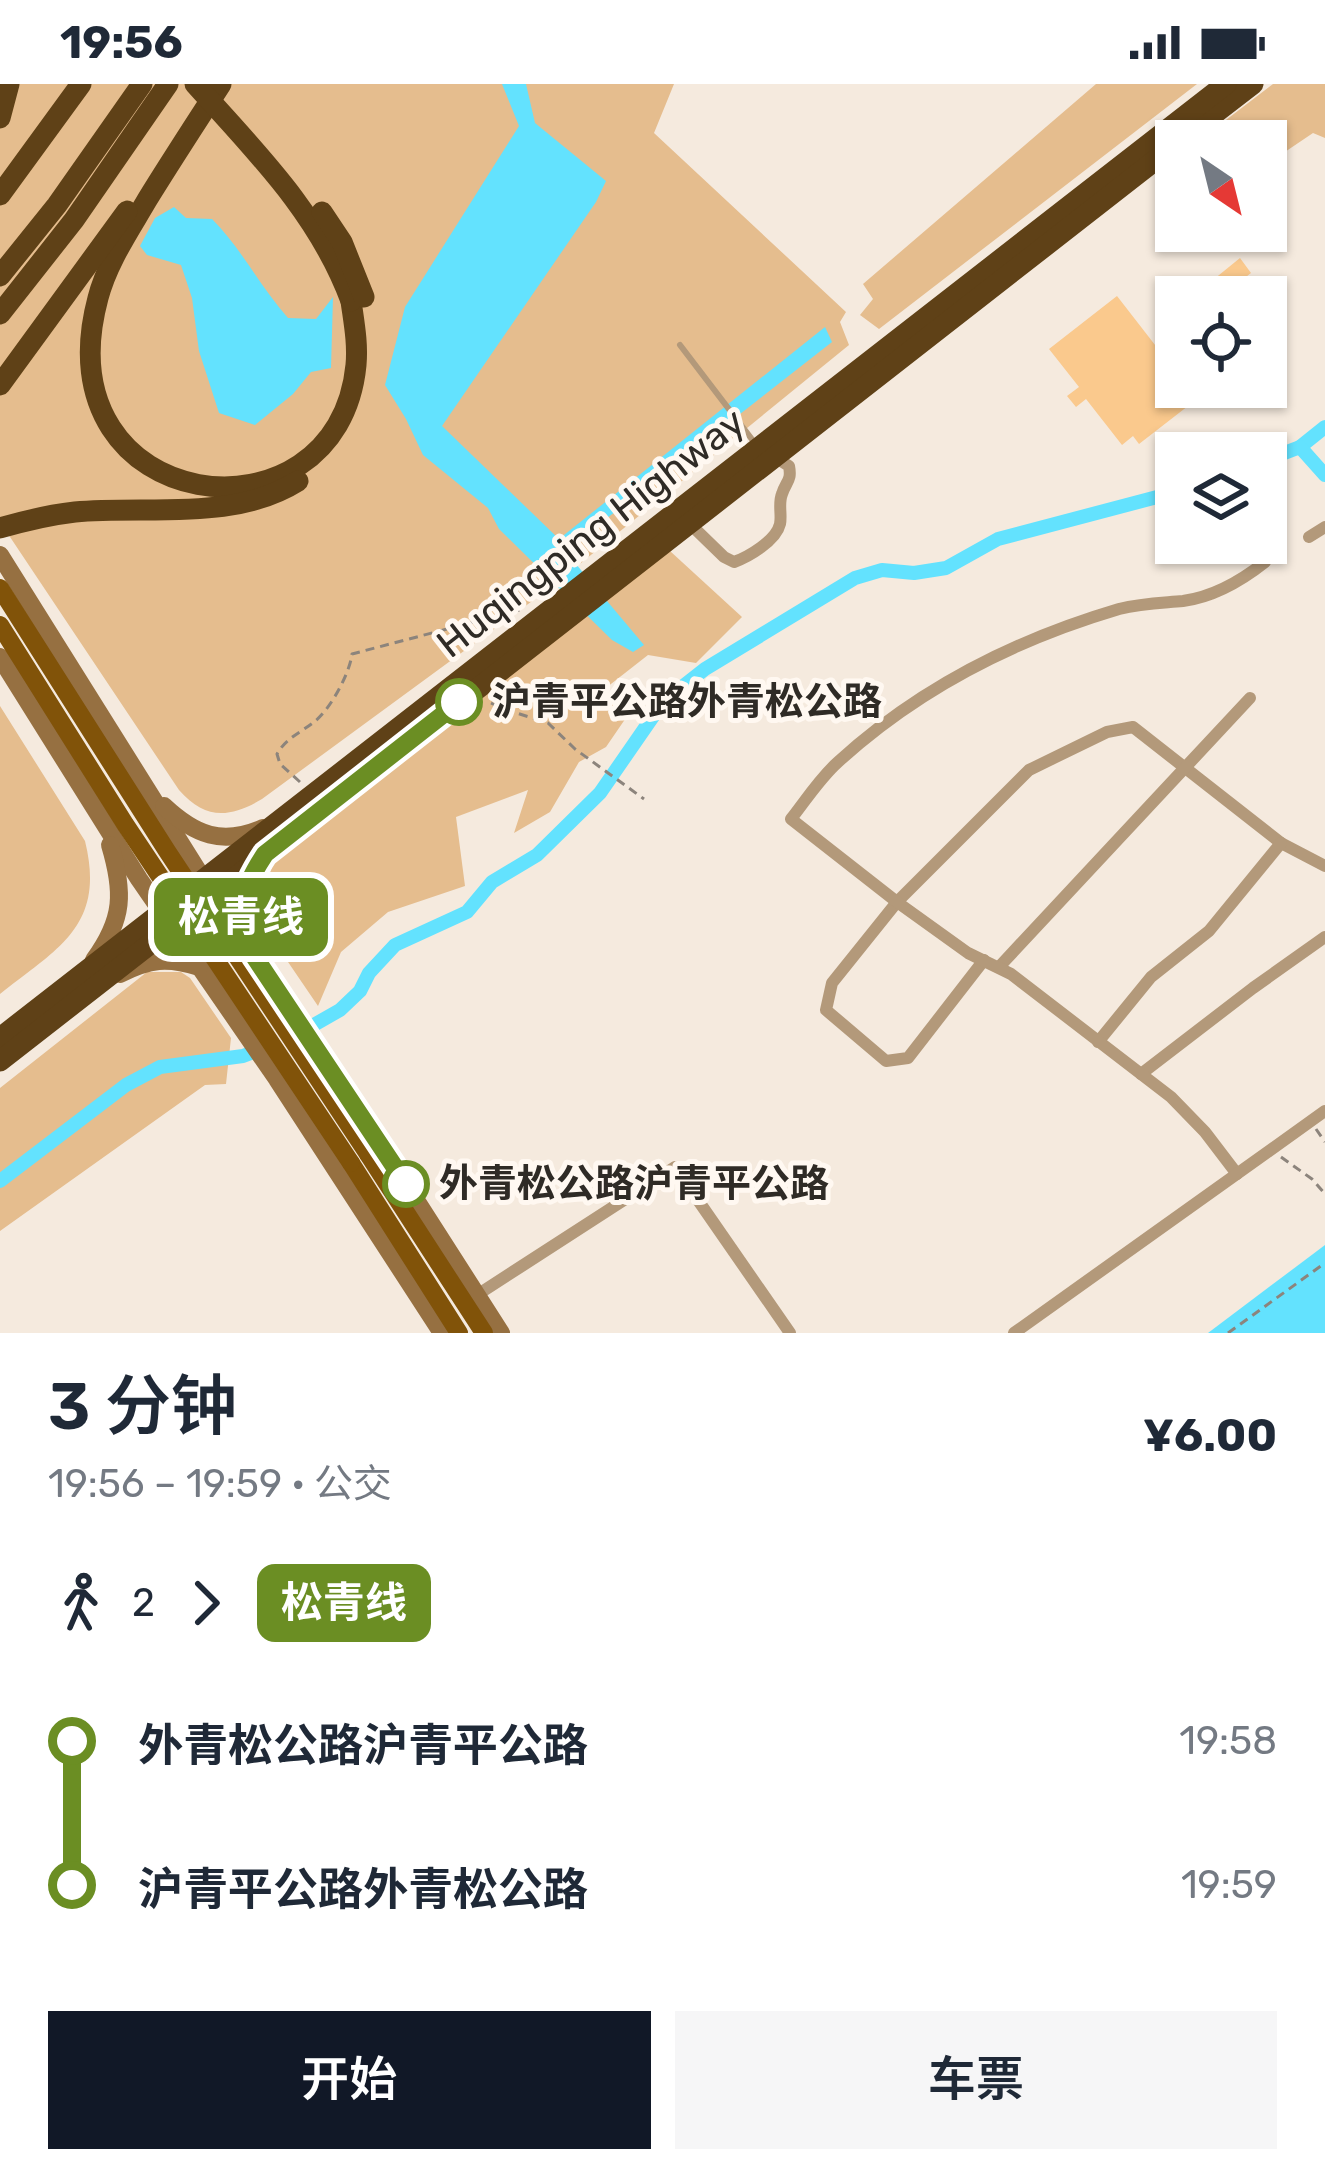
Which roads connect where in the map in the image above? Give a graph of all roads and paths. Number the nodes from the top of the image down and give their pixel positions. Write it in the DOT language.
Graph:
graph roads {
  1 [pos="10,84"];
  2 [pos="81,84"];
  3 [pos="142,84"];
  4 [pos="168,84"];
  5 [pos="196,84"];
  6 [pos="217,84"];
  7 [pos="1226,84"];
  8 [pos="1253,84"];
  9 [pos="0,118"];
  10 [pos="1206,120"];
  11 [pos="1155,156"];
  12 [pos="1124,174"];
  13 [pos="0,195"];
  14 [pos="0,276"];
  15 [pos="357,299"];
  16 [pos="0,314"];
  17 [pos="680,345"];
  18 [pos="0,385"];
  19 [pos="768,452"];
  20 [pos="688,523"];
  21 [pos="1325,527"];
  22 [pos="0,528"];
  23 [pos="1309,536"];
  24 [pos="0,555"];
  25 [pos="1262,564"];
  26 [pos="603,580"];
  27 [pos="0,588"];
  28 [pos="563,608"];
  29 [pos="0,625"];
  30 [pos="0,657"];
  31 [pos="478,686"];
  32 [pos="1250,698"];
  33 [pos="1184,766"];
  34 [pos="133,770"];
  35 [pos="314,793"];
  36 [pos="644,800"];
  37 [pos="283,817"];
  38 [pos="103,823"];
  39 [pos="1281,843"];
  40 [pos="265,854"];
  41 [pos="1325,866"];
  42 [pos="197,895"];
  43 [pos="897,902"];
  44 [pos="166,919"];
  45 [pos="1325,938"];
  46 [pos="254,956"];
  47 [pos="984,960"];
  48 [pos="199,967"];
  49 [pos="999,967"];
  50 [pos="85,971"];
  51 [pos="273,983"];
  52 [pos="80,999"];
  53 [pos="226,1003"];
  54 [pos="0,1038"];
  55 [pos="1098,1042"];
  56 [pos="0,1061"];
  57 [pos="1141,1075"];
  58 [pos="1325,1112"];
  59 [pos="1270,1150"];
  60 [pos="359,1159"];
  61 [pos="1237,1174"];
  62 [pos="1325,1194"];
  63 [pos="1325,1263"];
  64 [pos="477,1295"];
  65 [pos="445,1332"];
  66 [pos="484,1333"];
  67 [pos="501,1333"];
  68 [pos="790,1333"];
  69 [pos="1014,1333"];
  70 [pos="1228,1333"];
  1 -- 9 [label="highway"];
  2 -- 13 [label="highway"];
  3 -- 14 [label="highway"];
  4 -- 16 [label="highway"];
  5 -- 15 [label="highway, bridge"];
  6 -- 15 [label="highway, bridge"];
  6 -- 15 [label="highway"];
  6 -- 18 [label="highway"];
  7 -- 12 [label="highway, Huqingping Highway"];
  8 -- 10 [label="highway, Huqingping Highway"];
  11 -- 12 [label="highway, Huqingping Highway"];
  12 -- 19 [label="highway, Huqingping Highway"];
  15 -- 22 [label="highway"];
  17 -- 19 [label="lane"];
  19 -- 20 [label="highway, Huqingping Highway"];
  19 -- 20 [label="street"];
  19 -- 26 [label="highway, Huqingping Highway"];
  20 -- 26 [label="highway, Huqingping Highway"];
  21 -- 23 [label="street"];
  24 -- 34 [label="main road"];
  25 -- 43 [label="street"];
  26 -- 28 [label="highway, Huqingping Highway"];
  27 -- 60 [label="main road, bridge"];
  28 -- 31 [label="highway, Huqingping Highway"];
  28 -- 35 [label="highway, Huqingping Highway"];
  28 -- 35 [label="path"];
  29 -- 60 [label="main road, bridge"];
  30 -- 38 [label="main road"];
  31 -- 36 [label="path"];
  31 -- 40 [label="highway, Huqingping Highway"];
  32 -- 33 [label="street"];
  33 -- 39 [label="street"];
  33 -- 43 [label="street"];
  33 -- 49 [label="street"];
  34 -- 37 [label="main road"];
  34 -- 42 [label="main road"];
  35 -- 37 [label="highway, Huqingping Highway"];
  37 -- 42 [label="highway, Huqingping Highway"];
  38 -- 42 [label="main road"];
  38 -- 44 [label="main road"];
  38 -- 50 [label="main road"];
  39 -- 41 [label="street"];
  39 -- 55 [label="street"];
  40 -- 42 [label="highway, Huqingping Highway"];
  40 -- 46 [label="main road"];
  42 -- 44 [label="highway, Huqingping Highway"];
  42 -- 46 [label="main road"];
  42 -- 53 [label="main road"];
  43 -- 47 [label="street"];
  43 -- 47 [label="street"];
  44 -- 48 [label="main road"];
  44 -- 50 [label="highway, Huqingping Highway"];
  44 -- 52 [label="highway, Huqingping Highway"];
  45 -- 57 [label="street"];
  46 -- 51 [label="main road"];
  47 -- 49 [label="street"];
  48 -- 52 [label="main road"];
  48 -- 53 [label="main road"];
  49 -- 55 [label="street"];
  50 -- 54 [label="highway, Huqingping Highway"];
  51 -- 53 [label="main road"];
  51 -- 64 [label="main road"];
  52 -- 56 [label="highway, Huqingping Highway"];
  53 -- 65 [label="main road"];
  55 -- 57 [label="street"];
  57 -- 61 [label="street"];
  58 -- 59 [label="street"];
  59 -- 61 [label="street"];
  59 -- 62 [label="path"];
  60 -- 65 [label="main road"];
  60 -- 66 [label="main road"];
  61 -- 69 [label="street"];
  63 -- 70 [label="path"];
  64 -- 67 [label="main road"];
  64 -- 68 [label="street"];
}
